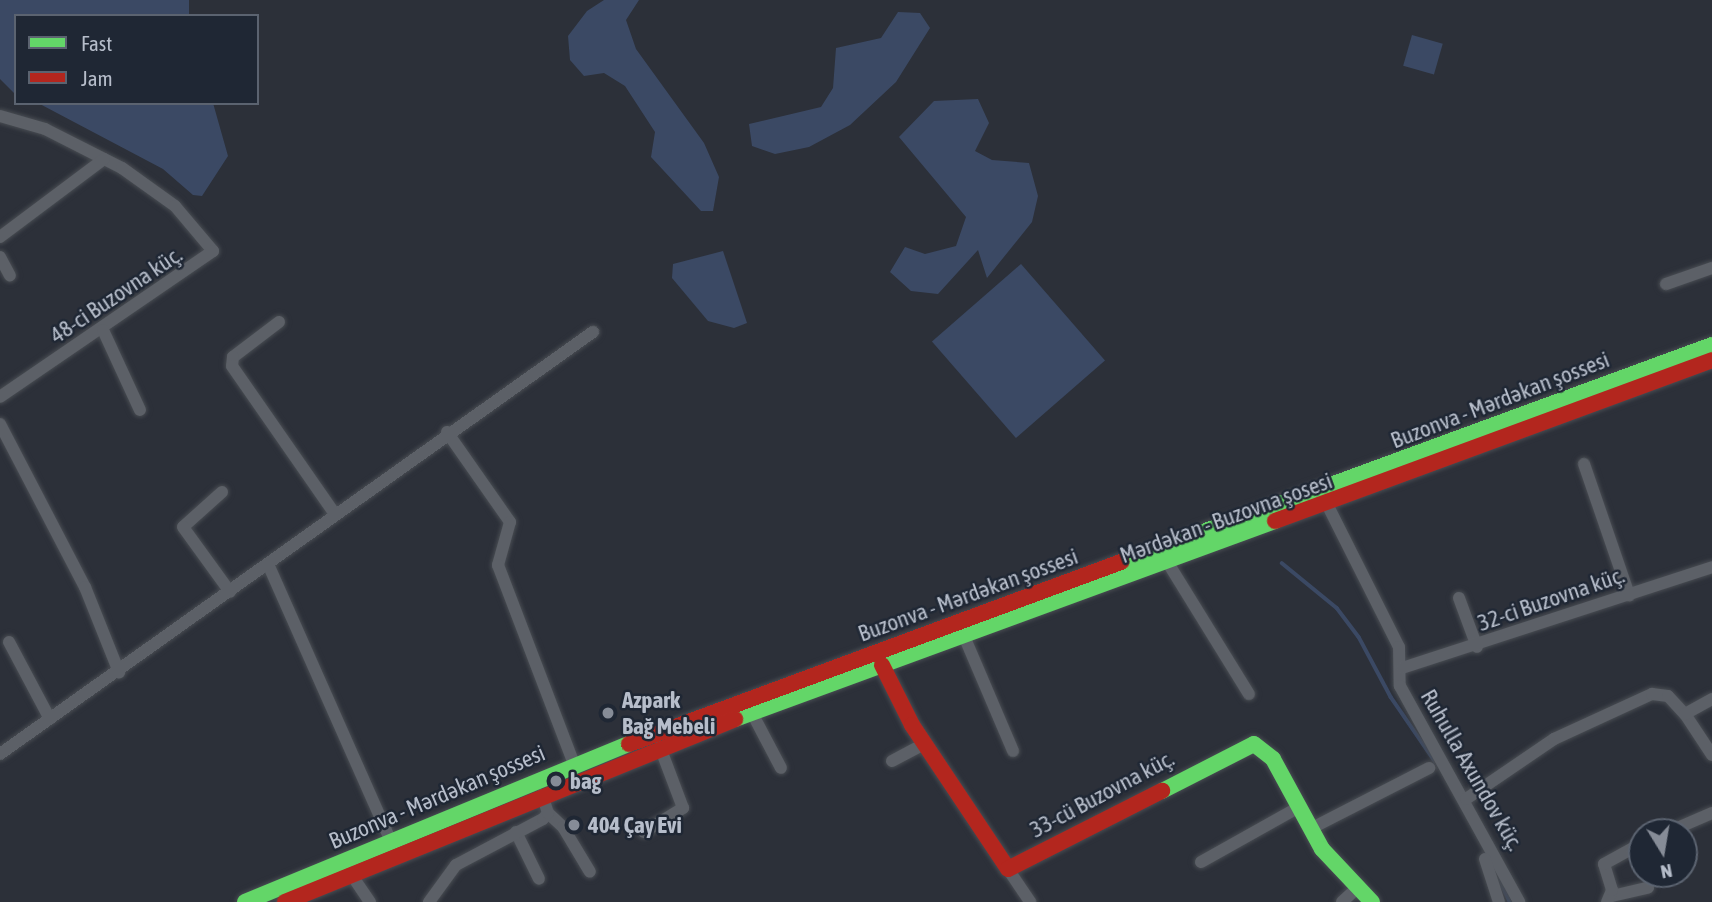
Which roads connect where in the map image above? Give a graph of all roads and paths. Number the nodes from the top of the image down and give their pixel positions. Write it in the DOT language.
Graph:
graph roads {
  1 [pos="0,116"];
  2 [pos="104,159"];
  3 [pos="0,237"];
  4 [pos="0,257"];
  5 [pos="1712,268"];
  6 [pos="10,276"];
  7 [pos="1666,284"];
  8 [pos="279,322"];
  9 [pos="103,330"];
  10 [pos="593,332"];
  11 [pos="1712,345"];
  12 [pos="1712,360"];
  13 [pos="0,397"];
  14 [pos="140,410"];
  15 [pos="0,424"];
  16 [pos="447,432"];
  17 [pos="1584,464"];
  18 [pos="222,492"];
  19 [pos="1328,506"];
  20 [pos="334,513"];
  21 [pos="1168,563"];
  22 [pos="268,564"];
  23 [pos="1712,567"];
  24 [pos="230,592"];
  25 [pos="1629,595"];
  26 [pos="1459,598"];
  27 [pos="964,636"];
  28 [pos="9,642"];
  29 [pos="1477,647"];
  30 [pos="882,665"];
  31 [pos="1402,668"];
  32 [pos="119,672"];
  33 [pos="1249,694"];
  34 [pos="1712,699"];
  35 [pos="752,713"];
  36 [pos="1685,714"];
  37 [pos="50,719"];
  38 [pos="924,744"];
  39 [pos="660,747"];
  40 [pos="1013,751"];
  41 [pos="0,754"];
  42 [pos="1712,755"];
  43 [pos="892,761"];
  44 [pos="574,764"];
  45 [pos="780,768"];
  46 [pos="1429,768"];
  47 [pos="542,795"];
  48 [pos="1466,799"];
  49 [pos="1299,807"];
  50 [pos="548,813"];
  51 [pos="1310,829"];
  52 [pos="516,832"];
  53 [pos="644,832"];
  54 [pos="391,842"];
  55 [pos="1628,851"];
  56 [pos="1485,859"];
  57 [pos="1201,862"];
  58 [pos="1008,869"];
  59 [pos="590,872"];
  60 [pos="351,874"];
  61 [pos="539,879"];
  62 [pos="1648,888"];
  63 [pos="1356,890"];
  64 [pos="310,897"];
  65 [pos="1610,899"];
  66 [pos="245,902"];
  67 [pos="285,902"];
  68 [pos="370,902"];
  69 [pos="429,902"];
  70 [pos="1030,902"];
  71 [pos="1342,902"];
  72 [pos="1372,902"];
  73 [pos="1499,902"];
  74 [pos="1519,902"];
  1 -- 2 [label="street, 48-ci Buzovna küç."];
  2 -- 3 [label="street"];
  2 -- 9 [label="street, 48-ci Buzovna küç."];
  4 -- 6 [label="street"];
  5 -- 7 [label="street"];
  8 -- 20 [label="street"];
  9 -- 13 [label="street, 48-ci Buzovna küç."];
  9 -- 14 [label="street"];
  10 -- 16 [label="street"];
  11 -- 44 [label="main road, Buzonva - Mərdəkan şossesi"];
  12 -- 19 [label="main road, Mərdəkan - Buzovna şosesi"];
  15 -- 32 [label="street"];
  16 -- 20 [label="street"];
  16 -- 44 [label="street"];
  17 -- 25 [label="street"];
  18 -- 24 [label="street"];
  19 -- 21 [label="main road, Mərdəkan - Buzovna şosesi"];
  19 -- 31 [label="street, Ruhulla Axundov küç."];
  20 -- 22 [label="street"];
  21 -- 27 [label="main road, Mərdəkan - Buzovna şosesi"];
  21 -- 33 [label="street"];
  22 -- 24 [label="street"];
  22 -- 54 [label="street"];
  23 -- 25 [label="street, 32-ci Buzovna küç."];
  24 -- 32 [label="street"];
  25 -- 29 [label="street, 32-ci Buzovna küç."];
  26 -- 29 [label="street"];
  27 -- 30 [label="main road, Mərdəkan - Buzovna şosesi"];
  27 -- 40 [label="street"];
  28 -- 37 [label="street"];
  29 -- 31 [label="street, 32-ci Buzovna küç."];
  30 -- 35 [label="main road, Mərdəkan - Buzovna şosesi"];
  30 -- 38 [label="main road"];
  31 -- 48 [label="street, Ruhulla Axundov küç."];
  32 -- 37 [label="street"];
  34 -- 36 [label="street"];
  35 -- 39 [label="main road, Mərdəkan - Buzovna şosesi"];
  35 -- 45 [label="street"];
  36 -- 42 [label="street"];
  36 -- 48 [label="street"];
  37 -- 41 [label="street"];
  38 -- 43 [label="street"];
  38 -- 58 [label="main road"];
  39 -- 47 [label="main road, Mərdəkan - Buzovna şosesi"];
  39 -- 53 [label="street"];
  44 -- 54 [label="main road, Buzonva - Mərdəkan şossesi"];
  46 -- 51 [label="street"];
  47 -- 50 [label="street"];
  47 -- 60 [label="main road, Mərdəkan - Buzovna şosesi"];
  48 -- 74 [label="street, Ruhulla Axundov küç."];
  49 -- 51 [label="main road, 33-cü Buzovna küç."];
  49 -- 57 [label="street"];
  49 -- 58 [label="main road, 33-cü Buzovna küç."];
  50 -- 52 [label="street"];
  50 -- 59 [label="street"];
  51 -- 63 [label="main road, 33-cü Buzovna küç."];
  52 -- 61 [label="street"];
  52 -- 69 [label="street"];
  54 -- 66 [label="main road, Buzonva - Mərdəkan şossesi"];
  55 -- 65 [label="street"];
  56 -- 73 [label="street"];
  58 -- 70 [label="street"];
  60 -- 64 [label="main road, Mərdəkan - Buzovna şosesi"];
  60 -- 68 [label="street"];
  62 -- 65 [label="street"];
  63 -- 71 [label="street"];
  63 -- 72 [label="main road, 33-cü Buzovna küç."];
  64 -- 67 [label="main road, Mərdəkan - Buzovna şosesi"];
}
